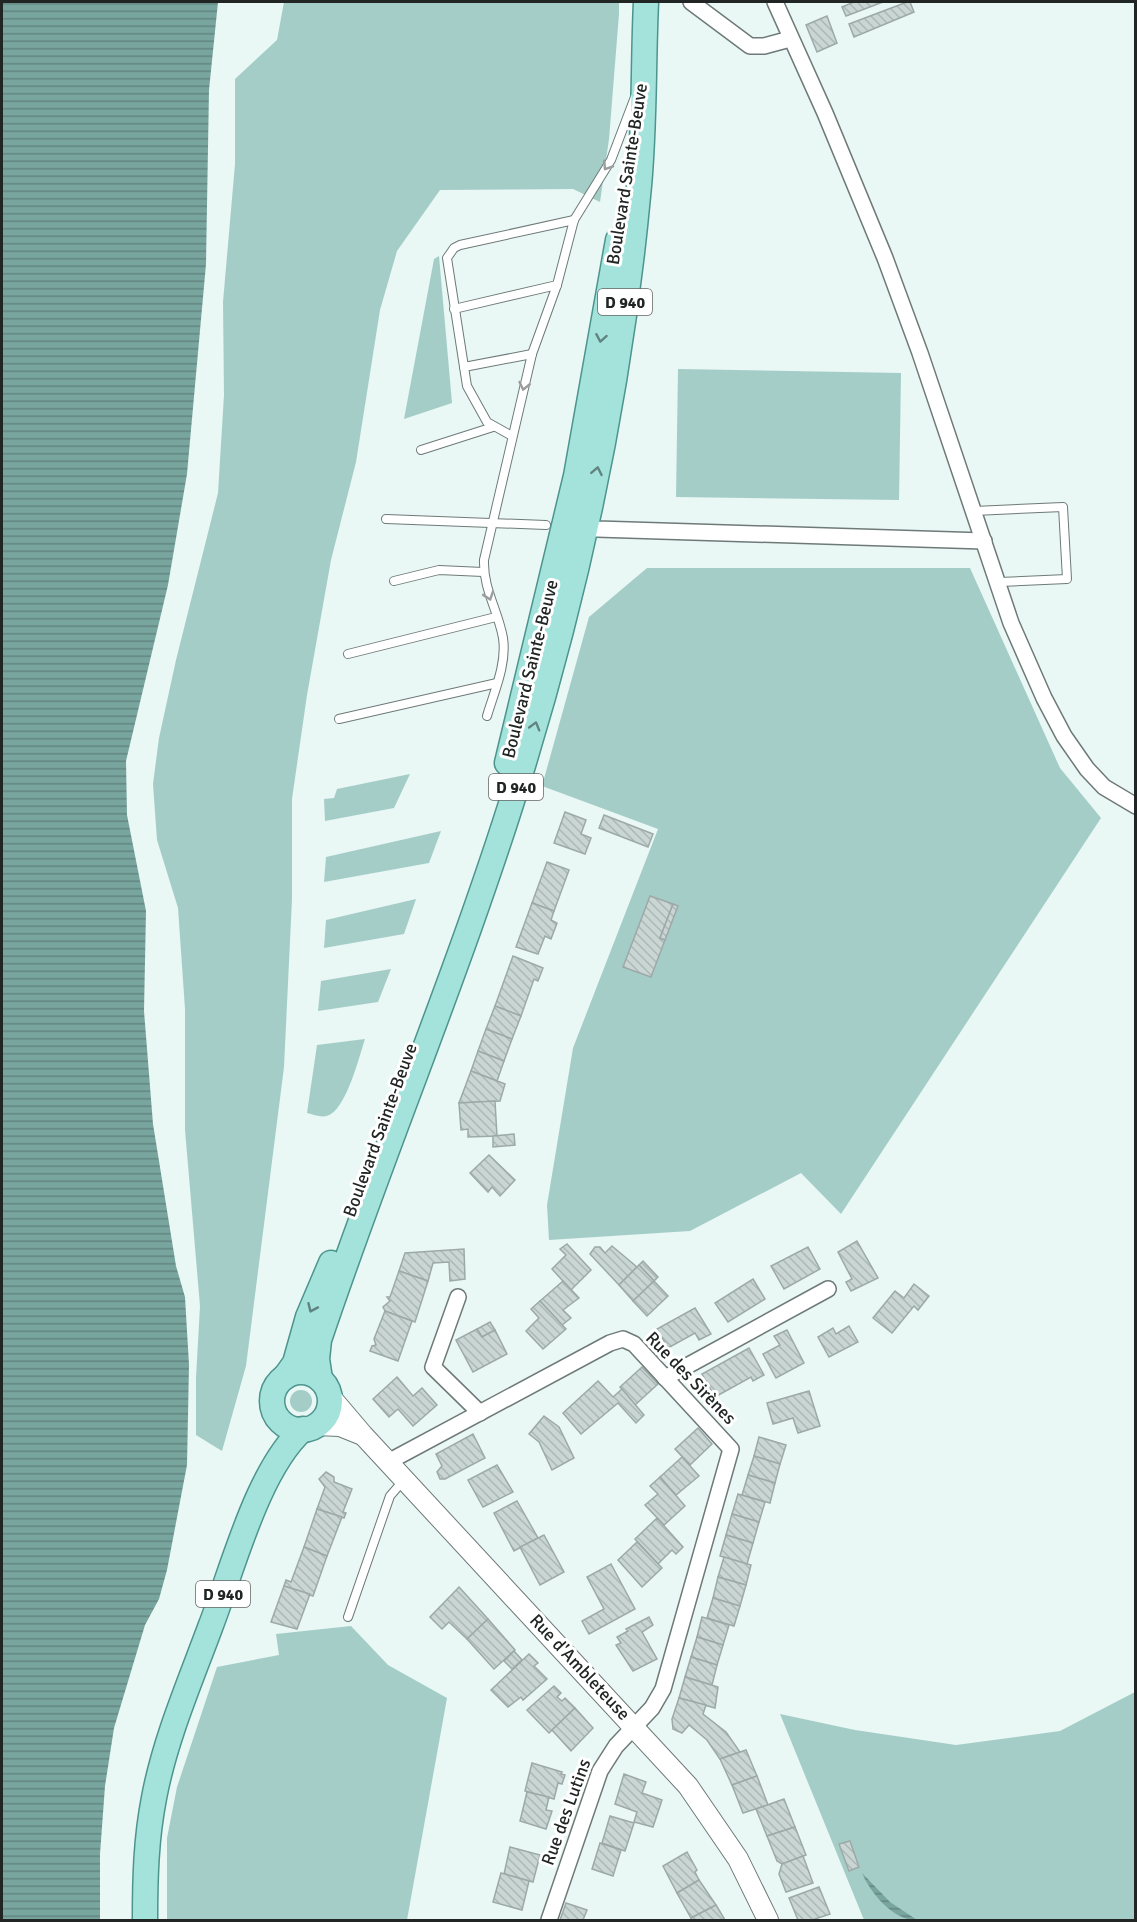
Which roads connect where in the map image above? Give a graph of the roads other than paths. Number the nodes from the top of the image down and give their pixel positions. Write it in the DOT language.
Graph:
graph roads {
  1 [pos="646,2"];
  2 [pos="691,2"];
  3 [pos="775,2"];
  4 [pos="790,39"];
  5 [pos="643,73"];
  6 [pos="574,220"];
  7 [pos="557,285"];
  8 [pos="454,309"];
  9 [pos="532,354"];
  10 [pos="464,367"];
  11 [pos="493,427"];
  12 [pos="512,436"];
  13 [pos="421,450"];
  14 [pos="974,511"];
  15 [pos="386,519"];
  16 [pos="492,523"];
  17 [pos="566,525"];
  18 [pos="984,541"];
  19 [pos="483,572"];
  20 [pos="394,581"];
  21 [pos="1000,582"];
  22 [pos="496,617"];
  23 [pos="348,654"];
  24 [pos="497,683"];
  25 [pos="487,716"];
  26 [pos="339,719"];
  27 [pos="1136,806"];
  28 [pos="828,1289"];
  29 [pos="458,1297"];
  30 [pos="285,1377"];
  31 [pos="664,1378"];
  32 [pos="324,1387"];
  33 [pos="273,1410"];
  34 [pos="480,1413"];
  35 [pos="310,1427"];
  36 [pos="363,1436"];
  37 [pos="388,1462"];
  38 [pos="404,1479"];
  39 [pos="258,1500"];
  40 [pos="348,1617"];
  41 [pos="635,1726"];
  42 [pos="145,1920"];
  43 [pos="549,1920"];
  44 [pos="767,1920"];
  1 -- 5 [label="main road, Boulevard Sainte-Beuve / D 940"];
  2 -- 4 [label="street"];
  3 -- 4 [label="street"];
  4 -- 14 [label="street"];
  5 -- 6 [label="lane, one-way"];
  5 -- 17 [label="main road, Boulevard Sainte-Beuve / D 940"];
  6 -- 7 [label="lane"];
  6 -- 8 [label="lane"];
  7 -- 8 [label="lane"];
  7 -- 9 [label="lane"];
  8 -- 10 [label="lane"];
  9 -- 10 [label="lane"];
  9 -- 12 [label="lane, one-way"];
  10 -- 11 [label="lane"];
  11 -- 12 [label="lane"];
  11 -- 13 [label="lane"];
  12 -- 16 [label="lane"];
  14 -- 18 [label="street"];
  14 -- 21 [label="lane"];
  15 -- 16 [label="lane"];
  16 -- 17 [label="lane"];
  16 -- 19 [label="lane"];
  17 -- 18 [label="street"];
  17 -- 30 [label="main road, Boulevard Sainte-Beuve / D 940, one-way"];
  32 -- 17 [label="main road, Boulevard Sainte-Beuve / D 940, one-way"];
  18 -- 21 [label="street"];
  19 -- 20 [label="lane"];
  19 -- 22 [label="lane, one-way"];
  21 -- 27 [label="street"];
  22 -- 23 [label="lane"];
  22 -- 24 [label="lane"];
  24 -- 25 [label="lane"];
  24 -- 26 [label="lane"];
  28 -- 31 [label="street"];
  29 -- 34 [label="street"];
  30 -- 32 [label="main road"];
  30 -- 33 [label="main road"];
  31 -- 34 [label="street, Rue des Sirènes"];
  31 -- 41 [label="street, Rue des Sirènes"];
  32 -- 35 [label="main road"];
  32 -- 36 [label="street, Rue d'Ambleteuse"];
  33 -- 35 [label="main road"];
  33 -- 39 [label="main road, D 940"];
  34 -- 37 [label="street, Rue des Sirènes"];
  35 -- 36 [label="street, Rue d'Ambleteuse"];
  35 -- 39 [label="main road, D 940"];
  36 -- 37 [label="street, Rue d'Ambleteuse"];
  37 -- 38 [label="street, Rue d'Ambleteuse"];
  38 -- 40 [label="lane"];
  38 -- 41 [label="street, Rue d'Ambleteuse"];
  39 -- 42 [label="main road, D 940"];
  41 -- 43 [label="street, Rue des Lutins"];
  41 -- 44 [label="street, Rue d'Ambleteuse"];
}
